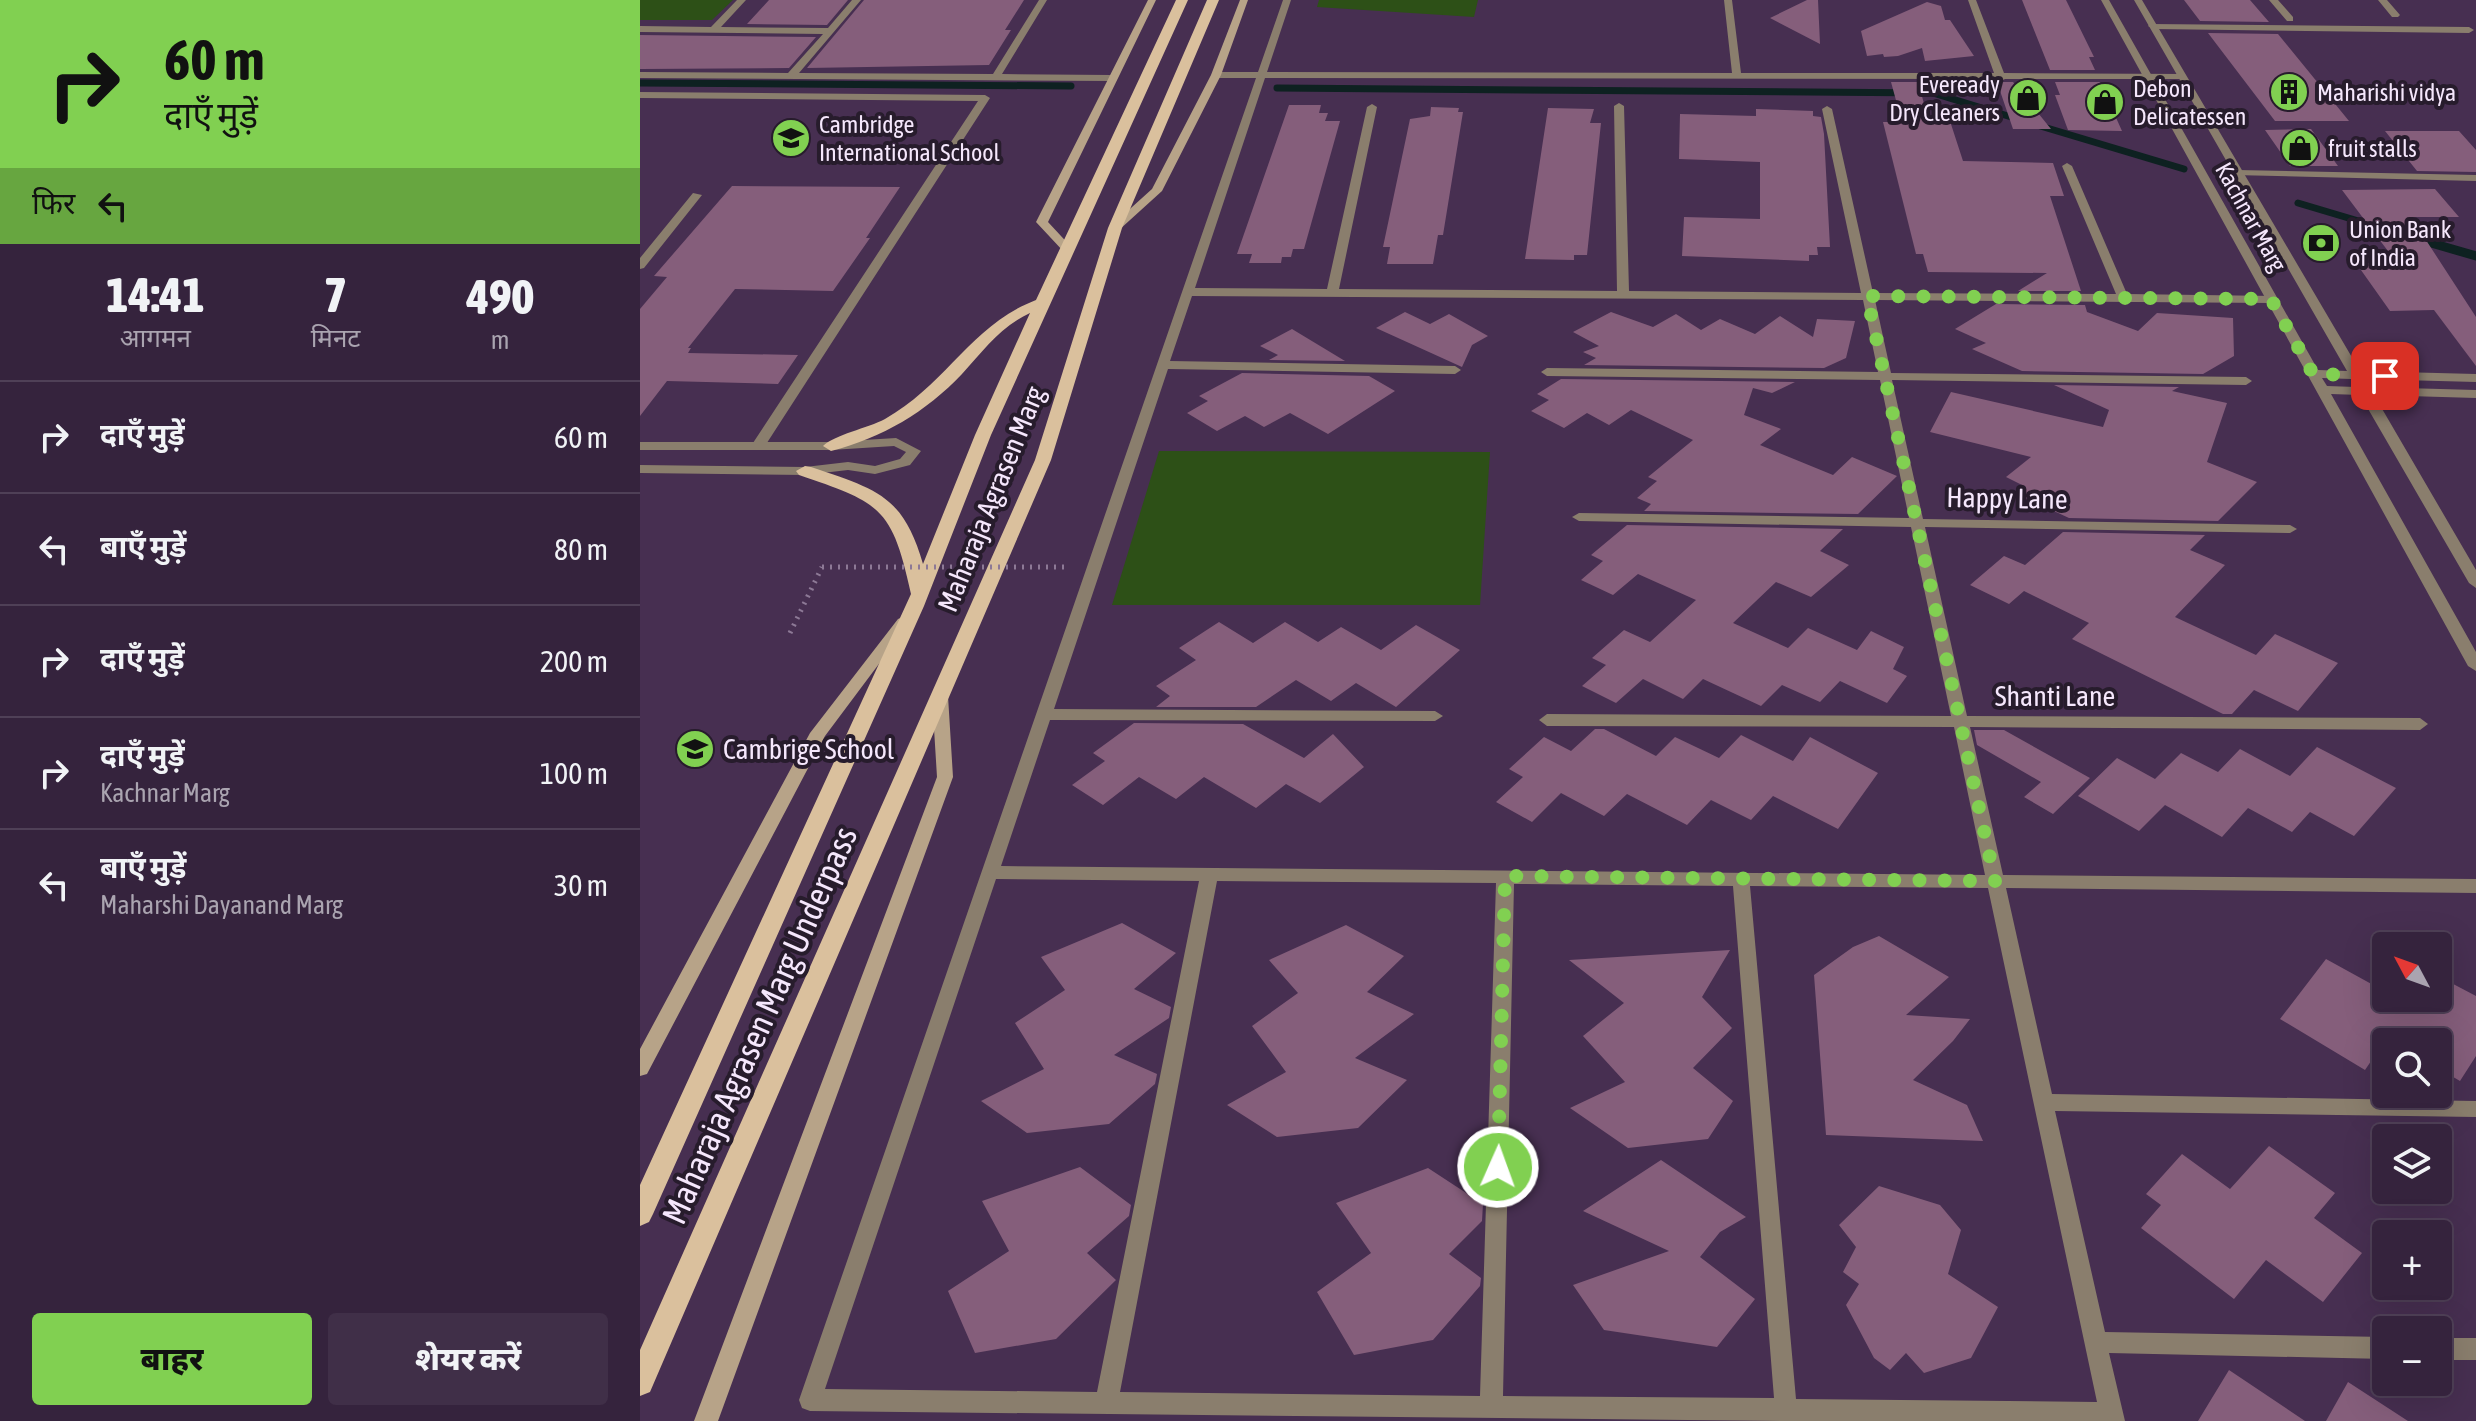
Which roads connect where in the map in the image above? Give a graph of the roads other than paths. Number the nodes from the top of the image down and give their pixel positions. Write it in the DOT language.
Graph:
graph roads {
  1 [pos="742,0"];
  2 [pos="857,0"];
  3 [pos="1043,0"];
  4 [pos="1152,0"];
  5 [pos="1182,0"];
  6 [pos="1213,0"];
  7 [pos="1244,0"];
  8 [pos="1287,0"];
  9 [pos="1728,0"];
  10 [pos="1972,0"];
  11 [pos="2105,0"];
  12 [pos="2138,0"];
  13 [pos="2273,0"];
  14 [pos="2382,0"];
  15 [pos="2395,15"];
  16 [pos="2290,19"];
  17 [pos="2153,26"];
  18 [pos="640,29"];
  19 [pos="713,30"];
  20 [pos="2469,30"];
  21 [pos="830,31"];
  22 [pos="640,75"];
  23 [pos="1216,75"];
  24 [pos="791,76"];
  25 [pos="1263,76"];
  26 [pos="2147,76"];
  27 [pos="2181,76"];
  28 [pos="996,77"];
  29 [pos="1737,77"];
  30 [pos="1112,78"];
  31 [pos="2001,78"];
  32 [pos="640,95"];
  33 [pos="1619,106"];
  34 [pos="1372,107"];
  35 [pos="1827,109"];
  36 [pos="2067,166"];
  37 [pos="2237,173"];
  38 [pos="2476,178"];
  39 [pos="697,195"];
  40 [pos="1115,228"];
  41 [pos="1068,250"];
  42 [pos="640,266"];
  43 [pos="1189,292"];
  44 [pos="1332,293"];
  45 [pos="1623,294"];
  46 [pos="1867,296"];
  47 [pos="2123,298"];
  48 [pos="2271,299"];
  49 [pos="1042,303"];
  50 [pos="1164,365"];
  51 [pos="1455,370"];
  52 [pos="1547,372"];
  53 [pos="2313,374"];
  54 [pos="2355,375"];
  55 [pos="1885,376"];
  56 [pos="2476,378"];
  57 [pos="2246,381"];
  58 [pos="2322,390"];
  59 [pos="2364,390"];
  60 [pos="2476,394"];
  61 [pos="640,446"];
  62 [pos="758,446"];
  63 [pos="831,446"];
  64 [pos="640,469"];
  65 [pos="805,471"];
  66 [pos="1579,517"];
  67 [pos="1917,522"];
  68 [pos="2290,529"];
  69 [pos="2476,583"];
  70 [pos="918,600"];
  71 [pos="2476,666"];
  72 [pos="940,696"];
  73 [pos="1044,714"];
  74 [pos="1435,716"];
  75 [pos="1547,720"];
  76 [pos="1960,721"];
  77 [pos="2420,724"];
  78 [pos="990,872"];
  79 [pos="1209,874"];
  80 [pos="1505,876"];
  81 [pos="1741,879"];
  82 [pos="1995,881"];
  83 [pos="2476,886"];
  84 [pos="642,1060"];
  85 [pos="2043,1102"];
  86 [pos="2476,1109"];
  87 [pos="640,1214"];
  88 [pos="2096,1342"];
  89 [pos="2372,1348"];
  90 [pos="2452,1349"];
  91 [pos="2476,1349"];
  92 [pos="640,1382"];
  93 [pos="1106,1403"];
  94 [pos="1491,1407"];
  95 [pos="1786,1410"];
  96 [pos="2112,1417"];
  97 [pos="706,1421"];
  1 -- 19 [label="street"];
  2 -- 21 [label="street"];
  3 -- 28 [label="street"];
  4 -- 30 [label="main road"];
  5 -- 41 [label="main road, Maharaja Agrasen Marg"];
  6 -- 40 [label="main road, Maharaja Agrasen Marg"];
  7 -- 23 [label="main road"];
  8 -- 25 [label="street"];
  9 -- 29 [label="street"];
  10 -- 31 [label="street"];
  11 -- 26 [label="street, Kachnar Marg"];
  12 -- 17 [label="street, Kachnar Marg"];
  13 -- 16 [label="street"];
  14 -- 15 [label="street"];
  17 -- 20 [label="street"];
  17 -- 27 [label="street, Kachnar Marg"];
  18 -- 19 [label="street"];
  19 -- 21 [label="street"];
  21 -- 24 [label="street"];
  22 -- 24 [label="street"];
  23 -- 25 [label="street"];
  23 -- 40 [label="main road"];
  24 -- 28 [label="street"];
  25 -- 29 [label="street"];
  25 -- 43 [label="street"];
  26 -- 27 [label="street"];
  26 -- 31 [label="street"];
  26 -- 48 [label="street, Kachnar Marg"];
  27 -- 37 [label="street, Kachnar Marg"];
  28 -- 30 [label="street"];
  29 -- 31 [label="street"];
  30 -- 41 [label="main road"];
  32 -- 62 [label="street"];
  33 -- 45 [label="street"];
  34 -- 44 [label="street"];
  35 -- 46 [label="street"];
  36 -- 47 [label="street"];
  37 -- 38 [label="street"];
  37 -- 54 [label="street, Kachnar Marg"];
  39 -- 42 [label="street"];
  40 -- 72 [label="main road, Maharaja Agrasen Marg"];
  41 -- 49 [label="main road, Maharaja Agrasen Marg"];
  43 -- 44 [label="street"];
  43 -- 50 [label="street"];
  44 -- 45 [label="street"];
  45 -- 46 [label="street"];
  46 -- 47 [label="street"];
  46 -- 55 [label="street"];
  47 -- 48 [label="street"];
  48 -- 53 [label="street, Kachnar Marg"];
  49 -- 63 [label="main road"];
  49 -- 70 [label="main road, Maharaja Agrasen Marg"];
  50 -- 51 [label="street"];
  50 -- 73 [label="street"];
  52 -- 55 [label="street"];
  53 -- 54 [label="street"];
  53 -- 58 [label="street, Kachnar Marg"];
  54 -- 56 [label="street"];
  54 -- 59 [label="street, Kachnar Marg"];
  55 -- 57 [label="street"];
  55 -- 67 [label="street"];
  58 -- 59 [label="street"];
  58 -- 71 [label="street, Kachnar Marg"];
  59 -- 60 [label="street"];
  59 -- 69 [label="street, Kachnar Marg"];
  61 -- 62 [label="street"];
  62 -- 63 [label="street"];
  63 -- 65 [label="street"];
  64 -- 65 [label="street"];
  65 -- 70 [label="main road"];
  66 -- 67 [label="street, Happy Lane"];
  67 -- 68 [label="street, Happy Lane"];
  67 -- 76 [label="street"];
  70 -- 84 [label="main road"];
  70 -- 87 [label="main road, Maharaja Agrasen Marg Underpass"];
  72 -- 92 [label="main road, Maharaja Agrasen Marg Underpass"];
  72 -- 97 [label="main road"];
  73 -- 74 [label="street"];
  73 -- 78 [label="street"];
  75 -- 76 [label="street, Shanti Lane"];
  76 -- 77 [label="street, Shanti Lane"];
  76 -- 82 [label="street"];
  78 -- 79 [label="street"];
  78 -- 93 [label="street"];
  79 -- 80 [label="street"];
  79 -- 93 [label="street"];
  80 -- 81 [label="street"];
  80 -- 94 [label="street"];
  81 -- 82 [label="street"];
  81 -- 95 [label="street"];
  82 -- 83 [label="street"];
  82 -- 85 [label="street"];
  85 -- 86 [label="street"];
  85 -- 88 [label="street"];
  88 -- 89 [label="street"];
  88 -- 96 [label="street"];
  90 -- 91 [label="street"];
  93 -- 94 [label="street"];
  94 -- 95 [label="street"];
  95 -- 96 [label="street"];
}
